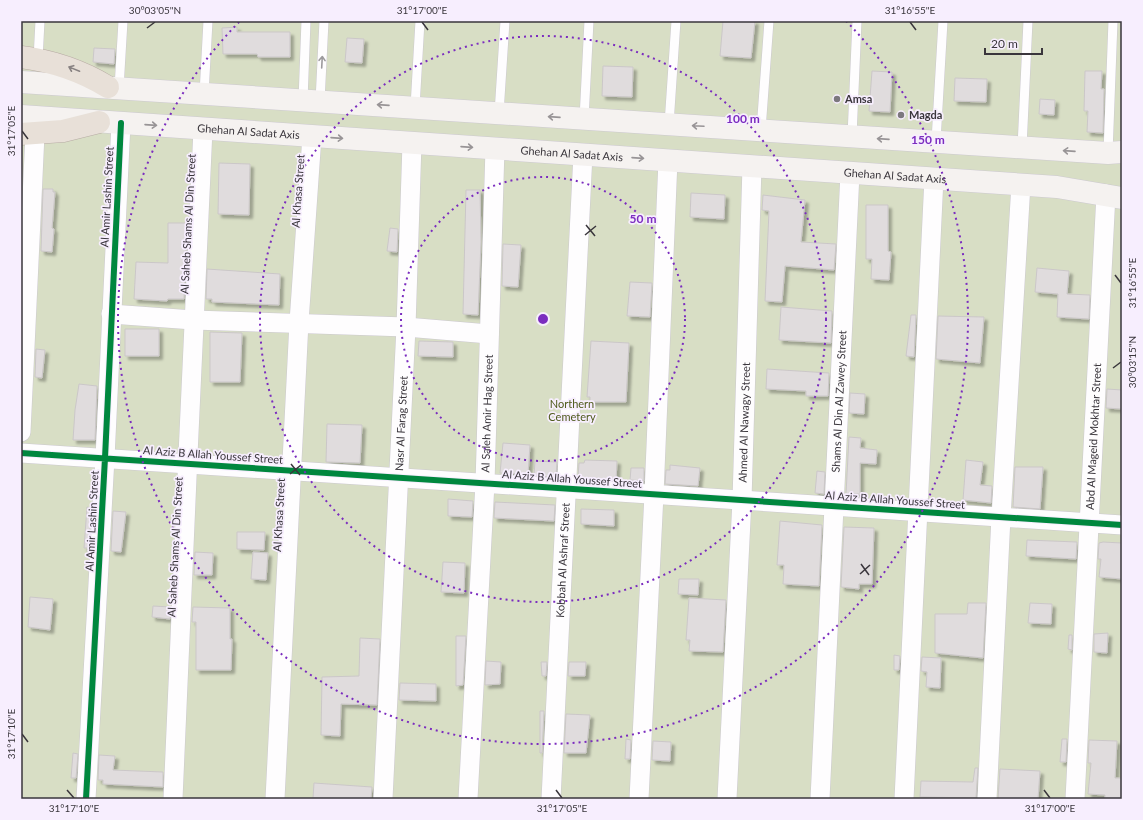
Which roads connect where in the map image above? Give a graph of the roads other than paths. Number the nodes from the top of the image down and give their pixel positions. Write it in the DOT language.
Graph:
graph roads {
  1 [pos="40,21"];
  2 [pos="123,21"];
  3 [pos="208,21"];
  4 [pos="306,21"];
  5 [pos="324,21"];
  6 [pos="420,21"];
  7 [pos="505,21"];
  8 [pos="589,21"];
  9 [pos="676,21"];
  10 [pos="769,21"];
  11 [pos="857,21"];
  12 [pos="942,21"];
  13 [pos="1028,21"];
  14 [pos="1113,21"];
  15 [pos="30,58"];
  16 [pos="21,82"];
  17 [pos="114,88"];
  18 [pos="204,94"];
  19 [pos="312,101"];
  20 [pos="415,107"];
  21 [pos="499,113"];
  22 [pos="21,116"];
  23 [pos="584,119"];
  24 [pos="98,122"];
  25 [pos="120,123"];
  26 [pos="670,124"];
  27 [pos="203,129"];
  28 [pos="761,130"];
  29 [pos="28,134"];
  30 [pos="312,136"];
  31 [pos="852,136"];
  32 [pos="936,142"];
  33 [pos="412,143"];
  34 [pos="495,148"];
  35 [pos="1022,148"];
  36 [pos="1115,152"];
  37 [pos="583,154"];
  38 [pos="668,160"];
  39 [pos="752,166"];
  40 [pos="850,173"];
  41 [pos="934,178"];
  42 [pos="1021,184"];
  43 [pos="1114,196"];
  44 [pos="111,314"];
  45 [pos="193,320"];
  46 [pos="299,322"];
  47 [pos="406,326"];
  48 [pos="489,334"];
  49 [pos="21,432"];
  50 [pos="21,453"];
  51 [pos="105,458"];
  52 [pos="189,464"];
  53 [pos="291,470"];
  54 [pos="399,478"];
  55 [pos="485,483"];
  56 [pos="566,489"];
  57 [pos="654,494"];
  58 [pos="742,500"];
  59 [pos="834,506"];
  60 [pos="918,512"];
  61 [pos="1001,517"];
  62 [pos="1089,523"];
  63 [pos="1122,525"];
  64 [pos="86,799"];
  65 [pos="173,799"];
  66 [pos="275,799"];
  67 [pos="383,799"];
  68 [pos="468,799"];
  69 [pos="551,799"];
  70 [pos="639,799"];
  71 [pos="726,799"];
  72 [pos="820,799"];
  73 [pos="904,799"];
  74 [pos="987,799"];
  75 [pos="1075,799"];
  1 -- 15 [label="lane"];
  2 -- 17 [label="lane"];
  3 -- 18 [label="lane"];
  4 -- 19 [label="lane"];
  19 -- 5 [label="lane, one-way"];
  6 -- 20 [label="lane"];
  7 -- 21 [label="lane"];
  8 -- 23 [label="lane"];
  9 -- 26 [label="lane"];
  10 -- 28 [label="lane"];
  11 -- 31 [label="lane"];
  12 -- 32 [label="lane"];
  13 -- 35 [label="lane"];
  14 -- 36 [label="lane"];
  17 -- 15 [label="highway, one-way"];
  16 -- 17 [label="main road"];
  17 -- 18 [label="main road"];
  18 -- 19 [label="main road"];
  20 -- 19 [label="main road, one-way"];
  20 -- 21 [label="main road"];
  23 -- 21 [label="main road, one-way"];
  22 -- 24 [label="main road, Ghehan Al Sadat Axis"];
  23 -- 26 [label="main road"];
  24 -- 25 [label="main road, Ghehan Al Sadat Axis"];
  24 -- 29 [label="highway"];
  25 -- 27 [label="main road, Ghehan Al Sadat Axis, one-way"];
  25 -- 44 [label="street, Al Amir Lashin Street"];
  28 -- 26 [label="main road, one-way"];
  27 -- 30 [label="main road, Ghehan Al Sadat Axis"];
  27 -- 45 [label="street, Al Saheb Shams Al Din Street"];
  28 -- 31 [label="main road"];
  29 -- 49 [label="street"];
  30 -- 33 [label="main road, Ghehan Al Sadat Axis, one-way"];
  30 -- 46 [label="street, Al Khasa Street"];
  32 -- 31 [label="main road, one-way"];
  32 -- 35 [label="main road"];
  33 -- 34 [label="main road, Ghehan Al Sadat Axis, one-way"];
  33 -- 47 [label="street, Nasr Al Farag Street"];
  34 -- 37 [label="main road, Ghehan Al Sadat Axis"];
  34 -- 48 [label="street, Al Saleh Amir Hag Street"];
  36 -- 35 [label="main road, one-way"];
  37 -- 38 [label="main road, Ghehan Al Sadat Axis, one-way"];
  37 -- 56 [label="street, Kobbah Al Ashraf Street"];
  38 -- 39 [label="main road, Ghehan Al Sadat Axis"];
  38 -- 57 [label="street"];
  39 -- 40 [label="main road, Ghehan Al Sadat Axis"];
  39 -- 58 [label="street, Ahmed Al Nawagy Street"];
  40 -- 41 [label="main road, Ghehan Al Sadat Axis"];
  40 -- 59 [label="street, Shams Al Din Al Zawey Street"];
  41 -- 42 [label="main road, Ghehan Al Sadat Axis"];
  41 -- 60 [label="street"];
  42 -- 43 [label="main road, Ghehan Al Sadat Axis"];
  42 -- 61 [label="street"];
  43 -- 62 [label="street, Abd Al Mageid Mokhtar Street"];
  44 -- 45 [label="street"];
  44 -- 51 [label="street, Al Amir Lashin Street"];
  45 -- 46 [label="street"];
  45 -- 52 [label="street, Al Saheb Shams Al Din Street"];
  46 -- 47 [label="street"];
  46 -- 53 [label="street, Al Khasa Street"];
  47 -- 48 [label="street"];
  47 -- 54 [label="street, Nasr Al Farag Street"];
  48 -- 55 [label="street, Al Saleh Amir Hag Street"];
  50 -- 51 [label="street, Al Aziz B Allah Youssef Street"];
  51 -- 52 [label="street, Al Aziz B Allah Youssef Street"];
  51 -- 64 [label="street, Al Amir Lashin Street"];
  52 -- 53 [label="street, Al Aziz B Allah Youssef Street"];
  52 -- 65 [label="street, Al Saheb Shams Al Din Street"];
  53 -- 54 [label="street, Al Aziz B Allah Youssef Street"];
  53 -- 66 [label="street, Al Khasa Street"];
  54 -- 55 [label="street, Al Aziz B Allah Youssef Street"];
  54 -- 67 [label="street, Nasr Al Farag Street"];
  55 -- 56 [label="street, Al Aziz B Allah Youssef Street"];
  55 -- 68 [label="street, Al Saleh Amir Hag Street"];
  56 -- 57 [label="street, Al Aziz B Allah Youssef Street"];
  56 -- 69 [label="street, Kobbah Al Ashraf Street"];
  57 -- 58 [label="street, Al Aziz B Allah Youssef Street"];
  57 -- 70 [label="street"];
  58 -- 59 [label="street, Al Aziz B Allah Youssef Street"];
  58 -- 71 [label="street, Ahmed Al Nawagy Street"];
  59 -- 60 [label="street, Al Aziz B Allah Youssef Street"];
  59 -- 72 [label="street, Shams Al Din Al Zawey Street"];
  60 -- 61 [label="street, Al Aziz B Allah Youssef Street"];
  60 -- 73 [label="street"];
  61 -- 62 [label="street, Al Aziz B Allah Youssef Street"];
  61 -- 74 [label="street"];
  62 -- 63 [label="street, Al Aziz B Allah Youssef Street"];
  62 -- 75 [label="street, Abd Al Mageid Mokhtar Street"];
}
